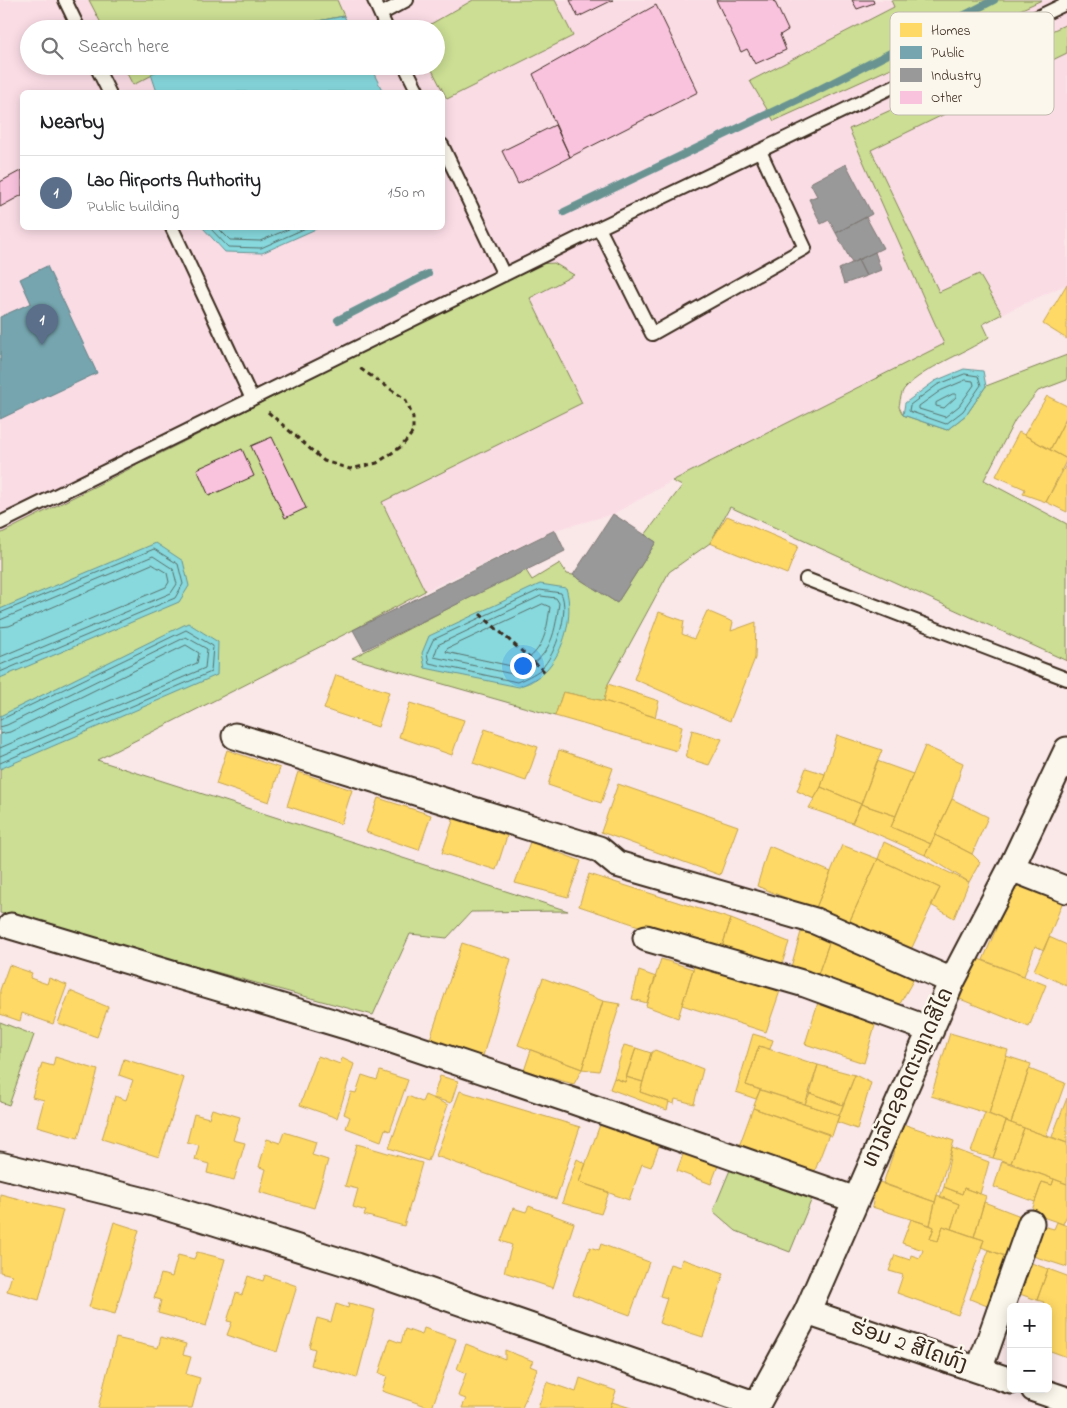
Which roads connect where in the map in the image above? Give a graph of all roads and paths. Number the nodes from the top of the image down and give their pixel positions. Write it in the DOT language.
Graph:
graph roads {
  1 [pos="65,0"];
  2 [pos="374,0"];
  3 [pos="407,0"];
  4 [pos="1067,3"];
  5 [pos="1048,12"];
  6 [pos="380,14"];
  7 [pos="75,20"];
  8 [pos="383,20"];
  9 [pos="100,75"];
  10 [pos="410,75"];
  11 [pos="890,88"];
  12 [pos="107,90"];
  13 [pos="417,90"];
  14 [pos="445,151"];
  15 [pos="760,151"];
  16 [pos="599,228"];
  17 [pos="173,230"];
  18 [pos="504,275"];
  19 [pos="340,355"];
  20 [pos="252,399"];
  21 [pos="0,523"];
  22 [pos="806,578"];
  23 [pos="480,614"];
  24 [pos="545,672"];
  25 [pos="1067,679"];
  26 [pos="234,736"];
  27 [pos="1067,750"];
  28 [pos="1011,868"];
  29 [pos="1067,890"];
  30 [pos="12,926"];
  31 [pos="646,938"];
  32 [pos="952,981"];
  33 [pos="931,1030"];
  34 [pos="0,1164"];
  35 [pos="856,1200"];
  36 [pos="1031,1223"];
  37 [pos="807,1312"];
  38 [pos="979,1370"];
  39 [pos="1007,1380"];
  40 [pos="1046,1393"];
  41 [pos="1067,1400"];
  42 [pos="756,1406"];
  1 -- 7 [label="lane"];
  2 -- 6 [label="lane"];
  3 -- 6 [label="lane"];
  4 -- 5 [label="lane"];
  6 -- 8 [label="lane"];
  9 -- 12 [label="lane"];
  10 -- 13 [label="lane"];
  11 -- 15 [label="lane"];
  14 -- 18 [label="lane"];
  15 -- 16 [label="lane"];
  15 -- 16 [label="lane"];
  16 -- 18 [label="lane"];
  17 -- 20 [label="lane"];
  18 -- 19 [label="lane"];
  19 -- 20 [label="lane"];
  19 -- 20 [label="path"];
  20 -- 21 [label="lane"];
  22 -- 25 [label="lane"];
  23 -- 24 [label="path"];
  26 -- 32 [label="street"];
  27 -- 28 [label="street, ທາງລັດຊອດຕະຫຼາດສີໄຄ"];
  28 -- 29 [label="street"];
  28 -- 32 [label="street, ທາງລັດຊອດຕະຫຼາດສີໄຄ"];
  30 -- 35 [label="street"];
  31 -- 33 [label="street"];
  32 -- 33 [label="street, ທາງລັດຊອດຕະຫຼາດສີໄຄ"];
  33 -- 35 [label="street, ທາງລັດຊອດຕະຫຼາດສີໄຄ"];
  34 -- 42 [label="street"];
  35 -- 37 [label="street, ທາງລັດຊອດຕະຫຼາດສີໄຄ"];
  36 -- 38 [label="street"];
  37 -- 38 [label="street, ຮ່ອມ 2 ສີໄຄທົ່ງ"];
  37 -- 42 [label="street, ທາງລັດຊອດຕະຫຼາດສີໄຄ"];
  38 -- 39 [label="street, ຮ່ອມ 2 ສີໄຄທົ່ງ"];
  40 -- 41 [label="street"];
}
